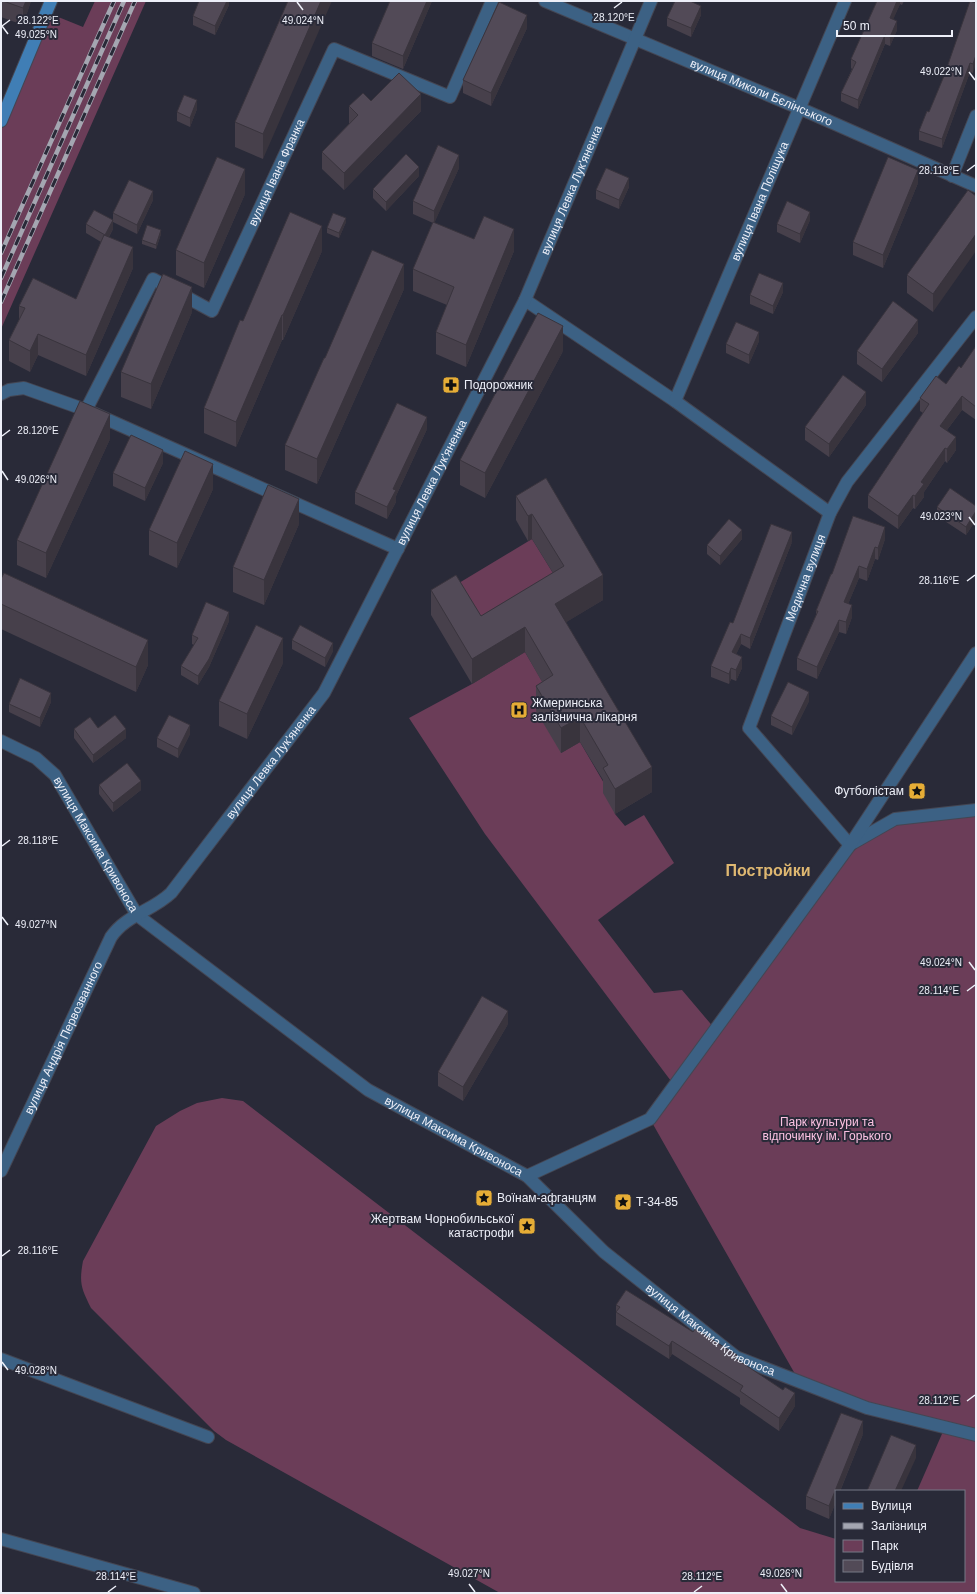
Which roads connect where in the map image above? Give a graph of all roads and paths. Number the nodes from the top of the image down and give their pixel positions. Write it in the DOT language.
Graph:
graph roads {
  1 [pos="50,1"];
  2 [pos="492,1"];
  3 [pos="545,1"];
  4 [pos="652,1"];
  5 [pos="845,1"];
  6 [pos="635,40"];
  7 [pos="799,108"];
  8 [pos="976,116"];
  9 [pos="1,121"];
  10 [pos="952,176"];
  11 [pos="976,186"];
  12 [pos="525,300"];
  13 [pos="976,317"];
  14 [pos="1,394"];
  15 [pos="675,401"];
  16 [pos="86,410"];
  17 [pos="830,513"];
  18 [pos="398,550"];
  19 [pos="976,653"];
  20 [pos="1,741"];
  21 [pos="976,810"];
  22 [pos="850,845"];
  23 [pos="137,914"];
  24 [pos="1,1171"];
  25 [pos="527,1176"];
  26 [pos="1,1359"];
  27 [pos="976,1435"];
  28 [pos="208,1437"];
  29 [pos="1,1539"];
  30 [pos="194,1593"];
  1 -- 9 [label="main road"];
  2 -- 16 [label="street, вулиця Івана Франка"];
  3 -- 6 [label="street, вулиця Миколи Бєлінського"];
  4 -- 6 [label="street, вулиця Левка Лук'яненка"];
  5 -- 7 [label="street, вулиця Івана Поліщука"];
  6 -- 7 [label="street, вулиця Миколи Бєлінського"];
  6 -- 12 [label="street, вулиця Левка Лук'яненка"];
  7 -- 10 [label="street, вулиця Миколи Бєлінського"];
  7 -- 15 [label="street, вулиця Івана Поліщука"];
  8 -- 10 [label="street"];
  10 -- 11 [label="street, вулиця Миколи Бєлінського"];
  12 -- 15 [label="street"];
  12 -- 18 [label="street, вулиця Левка Лук'яненка"];
  13 -- 17 [label="street, Медична вулиця"];
  14 -- 16 [label="street"];
  15 -- 17 [label="street"];
  16 -- 18 [label="street"];
  17 -- 22 [label="street, Медична вулиця"];
  18 -- 23 [label="street, вулиця Левка Лук'яненка"];
  19 -- 22 [label="street"];
  20 -- 23 [label="street, вулиця Максима Кривоноса"];
  21 -- 22 [label="street"];
  22 -- 25 [label="street"];
  23 -- 24 [label="street, вулиця Андрія Первозванного"];
  23 -- 25 [label="street, вулиця Максима Кривоноса"];
  25 -- 27 [label="street, вулиця Максима Кривоноса"];
  26 -- 28 [label="street"];
  29 -- 30 [label="street"];
}
